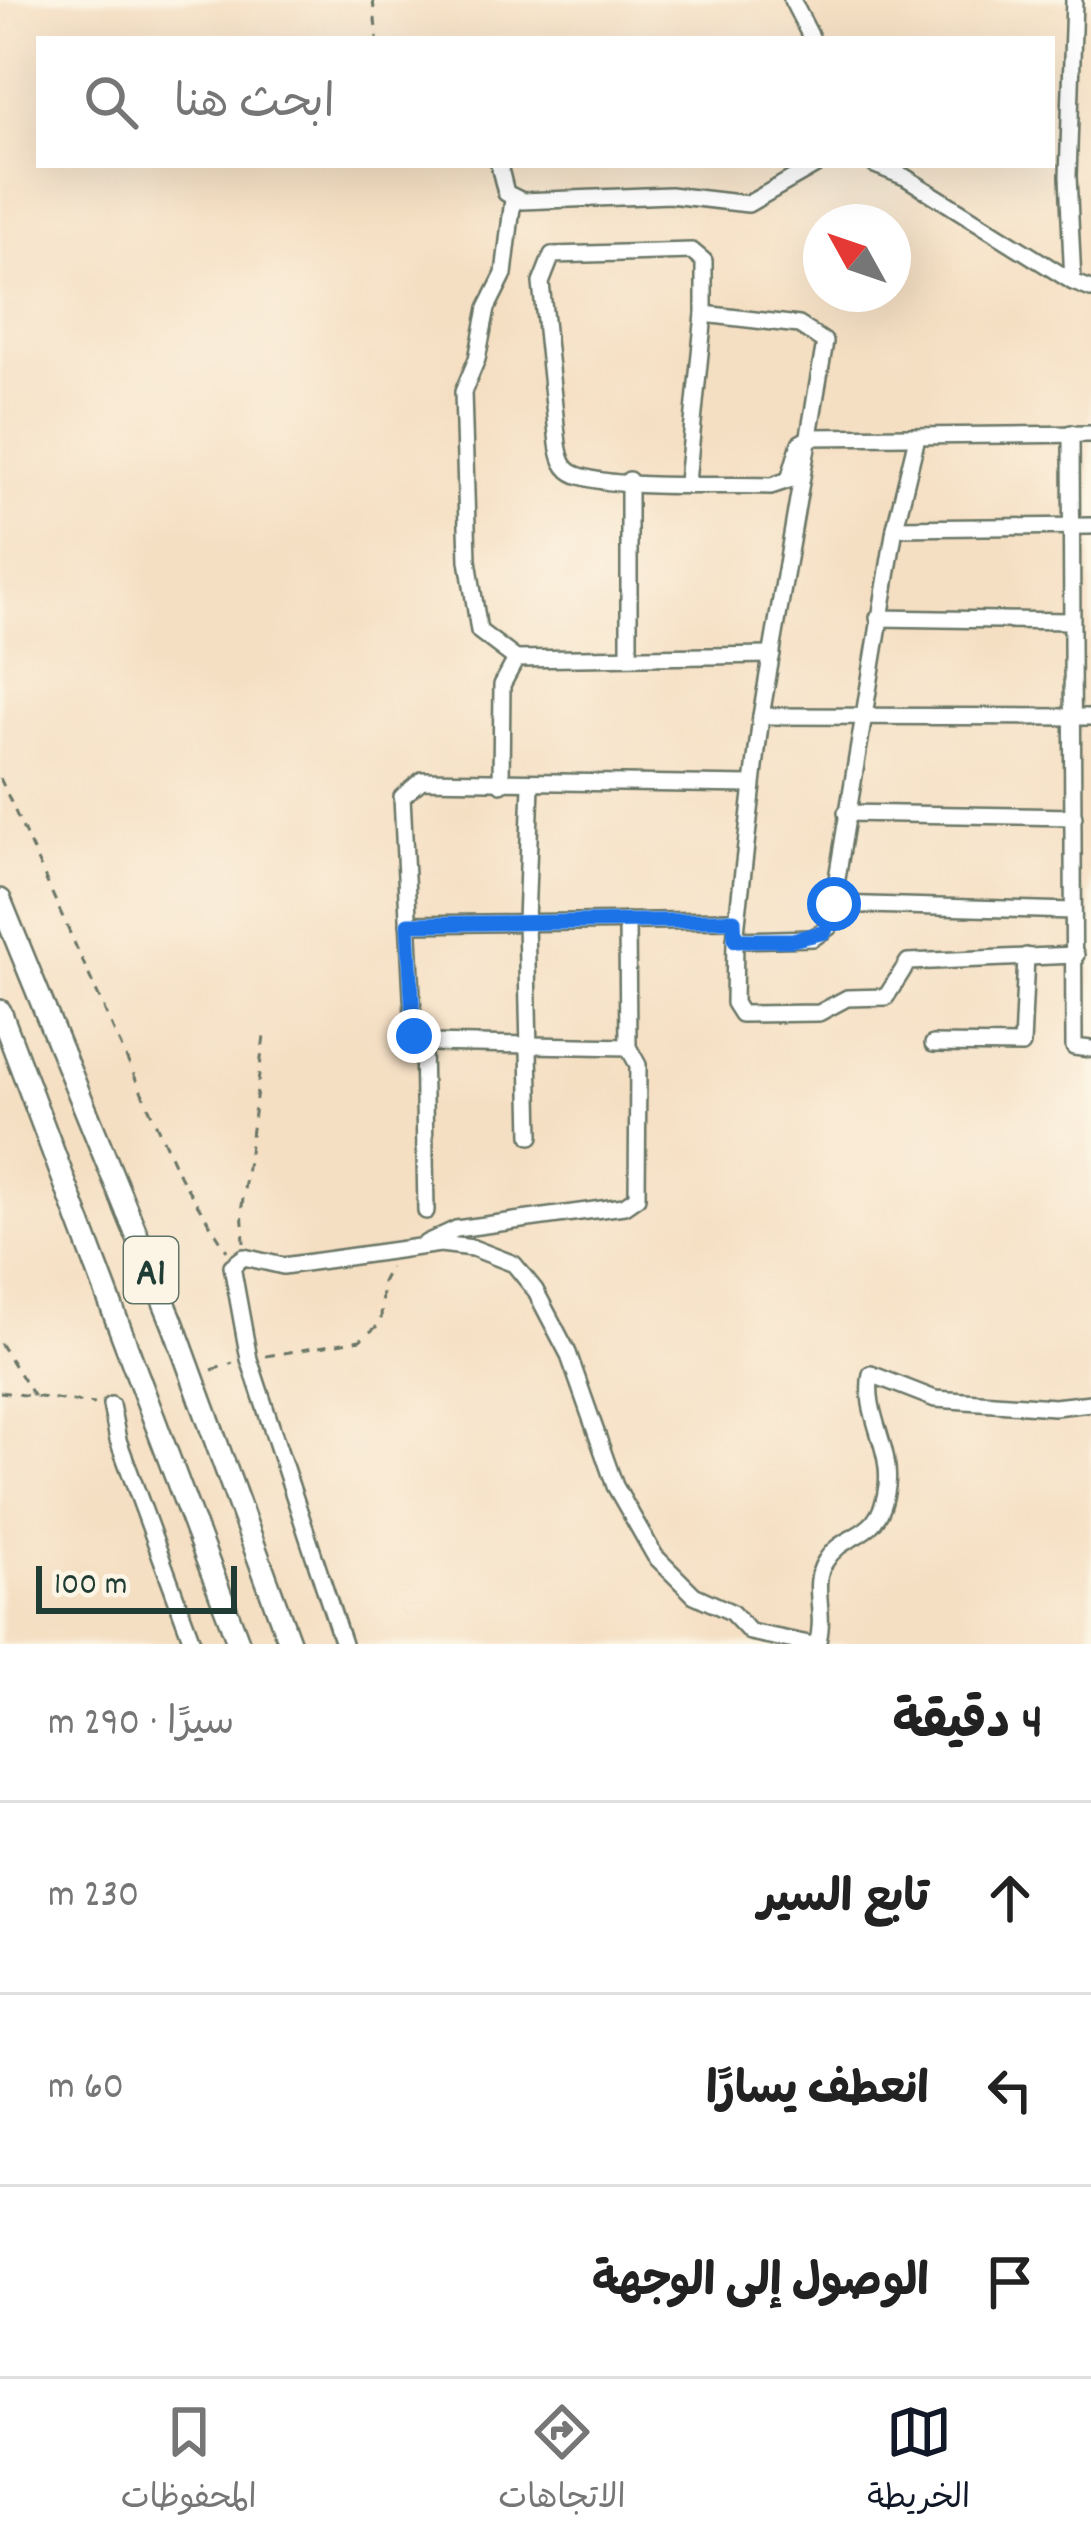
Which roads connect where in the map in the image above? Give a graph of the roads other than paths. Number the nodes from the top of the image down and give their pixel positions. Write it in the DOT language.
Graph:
graph roads {
  1 [pos="792,0"];
  2 [pos="1074,0"];
  3 [pos="810,36"];
  4 [pos="500,168"];
  5 [pos="811,168"];
  6 [pos="882,168"];
  7 [pos="513,199"];
  8 [pos="1072,282"];
  9 [pos="1091,289"];
  10 [pos="704,314"];
  11 [pos="1071,433"];
  12 [pos="1091,434"];
  13 [pos="811,437"];
  14 [pos="917,437"];
  15 [pos="629,480"];
  16 [pos="686,482"];
  17 [pos="1069,526"];
  18 [pos="1091,526"];
  19 [pos="895,528"];
  20 [pos="878,619"];
  21 [pos="1070,621"];
  22 [pos="629,655"];
  23 [pos="772,655"];
  24 [pos="515,659"];
  25 [pos="761,716"];
  26 [pos="861,717"];
  27 [pos="1072,717"];
  28 [pos="1091,717"];
  29 [pos="501,784"];
  30 [pos="751,784"];
  31 [pos="531,785"];
  32 [pos="846,813"];
  33 [pos="1075,817"];
  34 [pos="0,900"];
  35 [pos="834,904"];
  36 [pos="1073,911"];
  37 [pos="734,920"];
  38 [pos="526,921"];
  39 [pos="627,921"];
  40 [pos="408,924"];
  41 [pos="735,940"];
  42 [pos="1081,944"];
  43 [pos="1026,956"];
  44 [pos="0,1011"];
  45 [pos="1084,1012"];
  46 [pos="423,1042"];
  47 [pos="933,1044"];
  48 [pos="529,1045"];
  49 [pos="628,1047"];
  50 [pos="1091,1049"];
  51 [pos="531,1136"];
  52 [pos="426,1210"];
  53 [pos="486,1225"];
  54 [pos="424,1246"];
  55 [pos="473,1248"];
  56 [pos="1091,1403"];
  57 [pos="111,1406"];
  58 [pos="193,1644"];
  59 [pos="239,1644"];
  60 [pos="290,1644"];
  61 [pos="343,1644"];
  62 [pos="813,1644"];
  1 -- 3 [label="street"];
  2 -- 8 [label="street"];
  4 -- 7 [label="street"];
  5 -- 7 [label="street"];
  6 -- 8 [label="street"];
  7 -- 24 [label="street"];
  8 -- 9 [label="street"];
  10 -- 13 [label="street"];
  10 -- 15 [label="street"];
  10 -- 16 [label="street"];
  11 -- 12 [label="street"];
  11 -- 14 [label="street"];
  11 -- 17 [label="street"];
  13 -- 14 [label="street"];
  13 -- 16 [label="street"];
  13 -- 23 [label="street"];
  14 -- 19 [label="street"];
  15 -- 16 [label="street"];
  15 -- 22 [label="street"];
  17 -- 18 [label="street"];
  17 -- 19 [label="street"];
  17 -- 21 [label="street"];
  19 -- 20 [label="street"];
  20 -- 21 [label="street"];
  20 -- 26 [label="street"];
  21 -- 27 [label="street"];
  22 -- 23 [label="street"];
  22 -- 24 [label="street"];
  23 -- 25 [label="street"];
  24 -- 29 [label="street"];
  25 -- 26 [label="street"];
  25 -- 30 [label="street"];
  26 -- 27 [label="street"];
  26 -- 32 [label="street"];
  27 -- 28 [label="street"];
  27 -- 33 [label="street"];
  29 -- 31 [label="street"];
  29 -- 40 [label="street"];
  30 -- 31 [label="street"];
  30 -- 37 [label="street"];
  31 -- 38 [label="street"];
  32 -- 33 [label="street"];
  32 -- 35 [label="street"];
  33 -- 36 [label="street"];
  34 -- 60 [label="highway, A1"];
  35 -- 36 [label="street"];
  35 -- 41 [label="street"];
  36 -- 42 [label="street"];
  37 -- 39 [label="street"];
  37 -- 41 [label="street"];
  38 -- 39 [label="street"];
  38 -- 40 [label="street"];
  38 -- 48 [label="street"];
  39 -- 49 [label="street"];
  40 -- 46 [label="street"];
  41 -- 43 [label="street"];
  42 -- 43 [label="street"];
  42 -- 45 [label="street"];
  43 -- 47 [label="street"];
  44 -- 59 [label="highway, A1"];
  45 -- 50 [label="street"];
  46 -- 48 [label="street"];
  46 -- 52 [label="street"];
  48 -- 49 [label="street"];
  48 -- 51 [label="street"];
  49 -- 53 [label="street"];
  53 -- 54 [label="street"];
  53 -- 55 [label="street"];
  54 -- 55 [label="street"];
  54 -- 61 [label="street"];
  55 -- 62 [label="street"];
  56 -- 62 [label="street"];
  57 -- 58 [label="street"];
}
